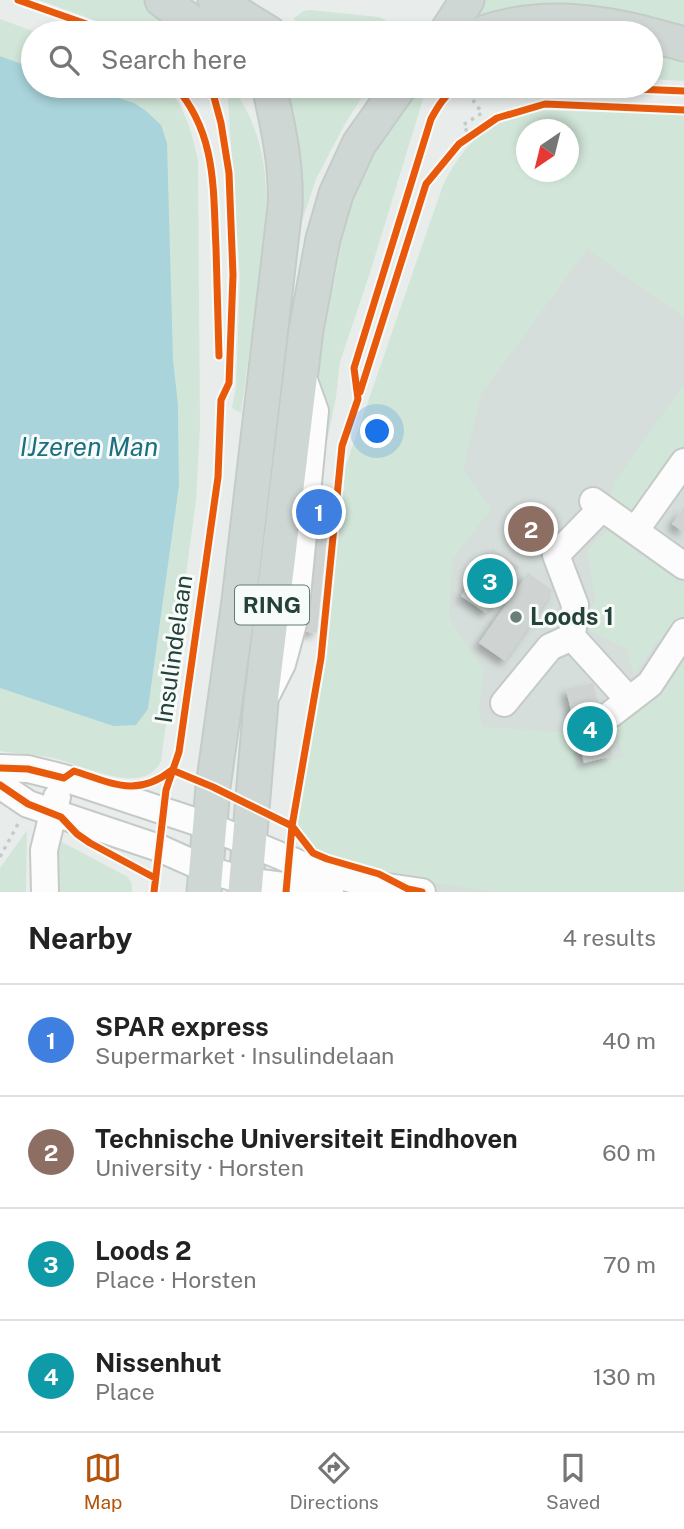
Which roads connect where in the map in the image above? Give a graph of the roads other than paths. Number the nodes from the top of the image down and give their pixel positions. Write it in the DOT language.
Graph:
graph roads {
  1 [pos="162,0"];
  2 [pos="215,0"];
  3 [pos="467,0"];
  4 [pos="190,21"];
  5 [pos="255,21"];
  6 [pos="454,21"];
  7 [pos="546,21"];
  8 [pos="570,21"];
  9 [pos="663,38"];
  10 [pos="684,44"];
  11 [pos="252,98"];
  12 [pos="272,98"];
  13 [pos="392,98"];
  14 [pos="281,142"];
  15 [pos="684,462"];
  16 [pos="635,531"];
  17 [pos="684,566"];
  18 [pos="684,632"];
  19 [pos="572,637"];
  20 [pos="504,703"];
  21 [pos="0,768"];
  22 [pos="64,778"];
  23 [pos="0,785"];
  24 [pos="40,809"];
  25 [pos="209,826"];
  26 [pos="250,842"];
  27 [pos="205,880"];
  28 [pos="245,886"];
  29 [pos="46,892"];
  30 [pos="330,892"];
  31 [pos="422,892"];
  1 -- 4 [label="main road"];
  2 -- 5 [label="main road"];
  3 -- 6 [label="main road"];
  7 -- 8 [label="main road"];
  9 -- 10 [label="main road"];
  11 -- 14 [label="main road"];
  12 -- 14 [label="main road, RING"];
  13 -- 26 [label="main road, RING"];
  14 -- 25 [label="main road, RING"];
  15 -- 16 [label="street"];
  16 -- 17 [label="street"];
  16 -- 19 [label="street"];
  18 -- 19 [label="street"];
  19 -- 20 [label="street"];
  21 -- 22 [label="street"];
  22 -- 24 [label="street"];
  22 -- 25 [label="street"];
  23 -- 24 [label="street"];
  24 -- 27 [label="street"];
  24 -- 29 [label="street"];
  25 -- 26 [label="street"];
  25 -- 27 [label="main road, RING"];
  26 -- 28 [label="main road, RING"];
  26 -- 31 [label="street"];
  27 -- 28 [label="street"];
  28 -- 30 [label="street"];
}
